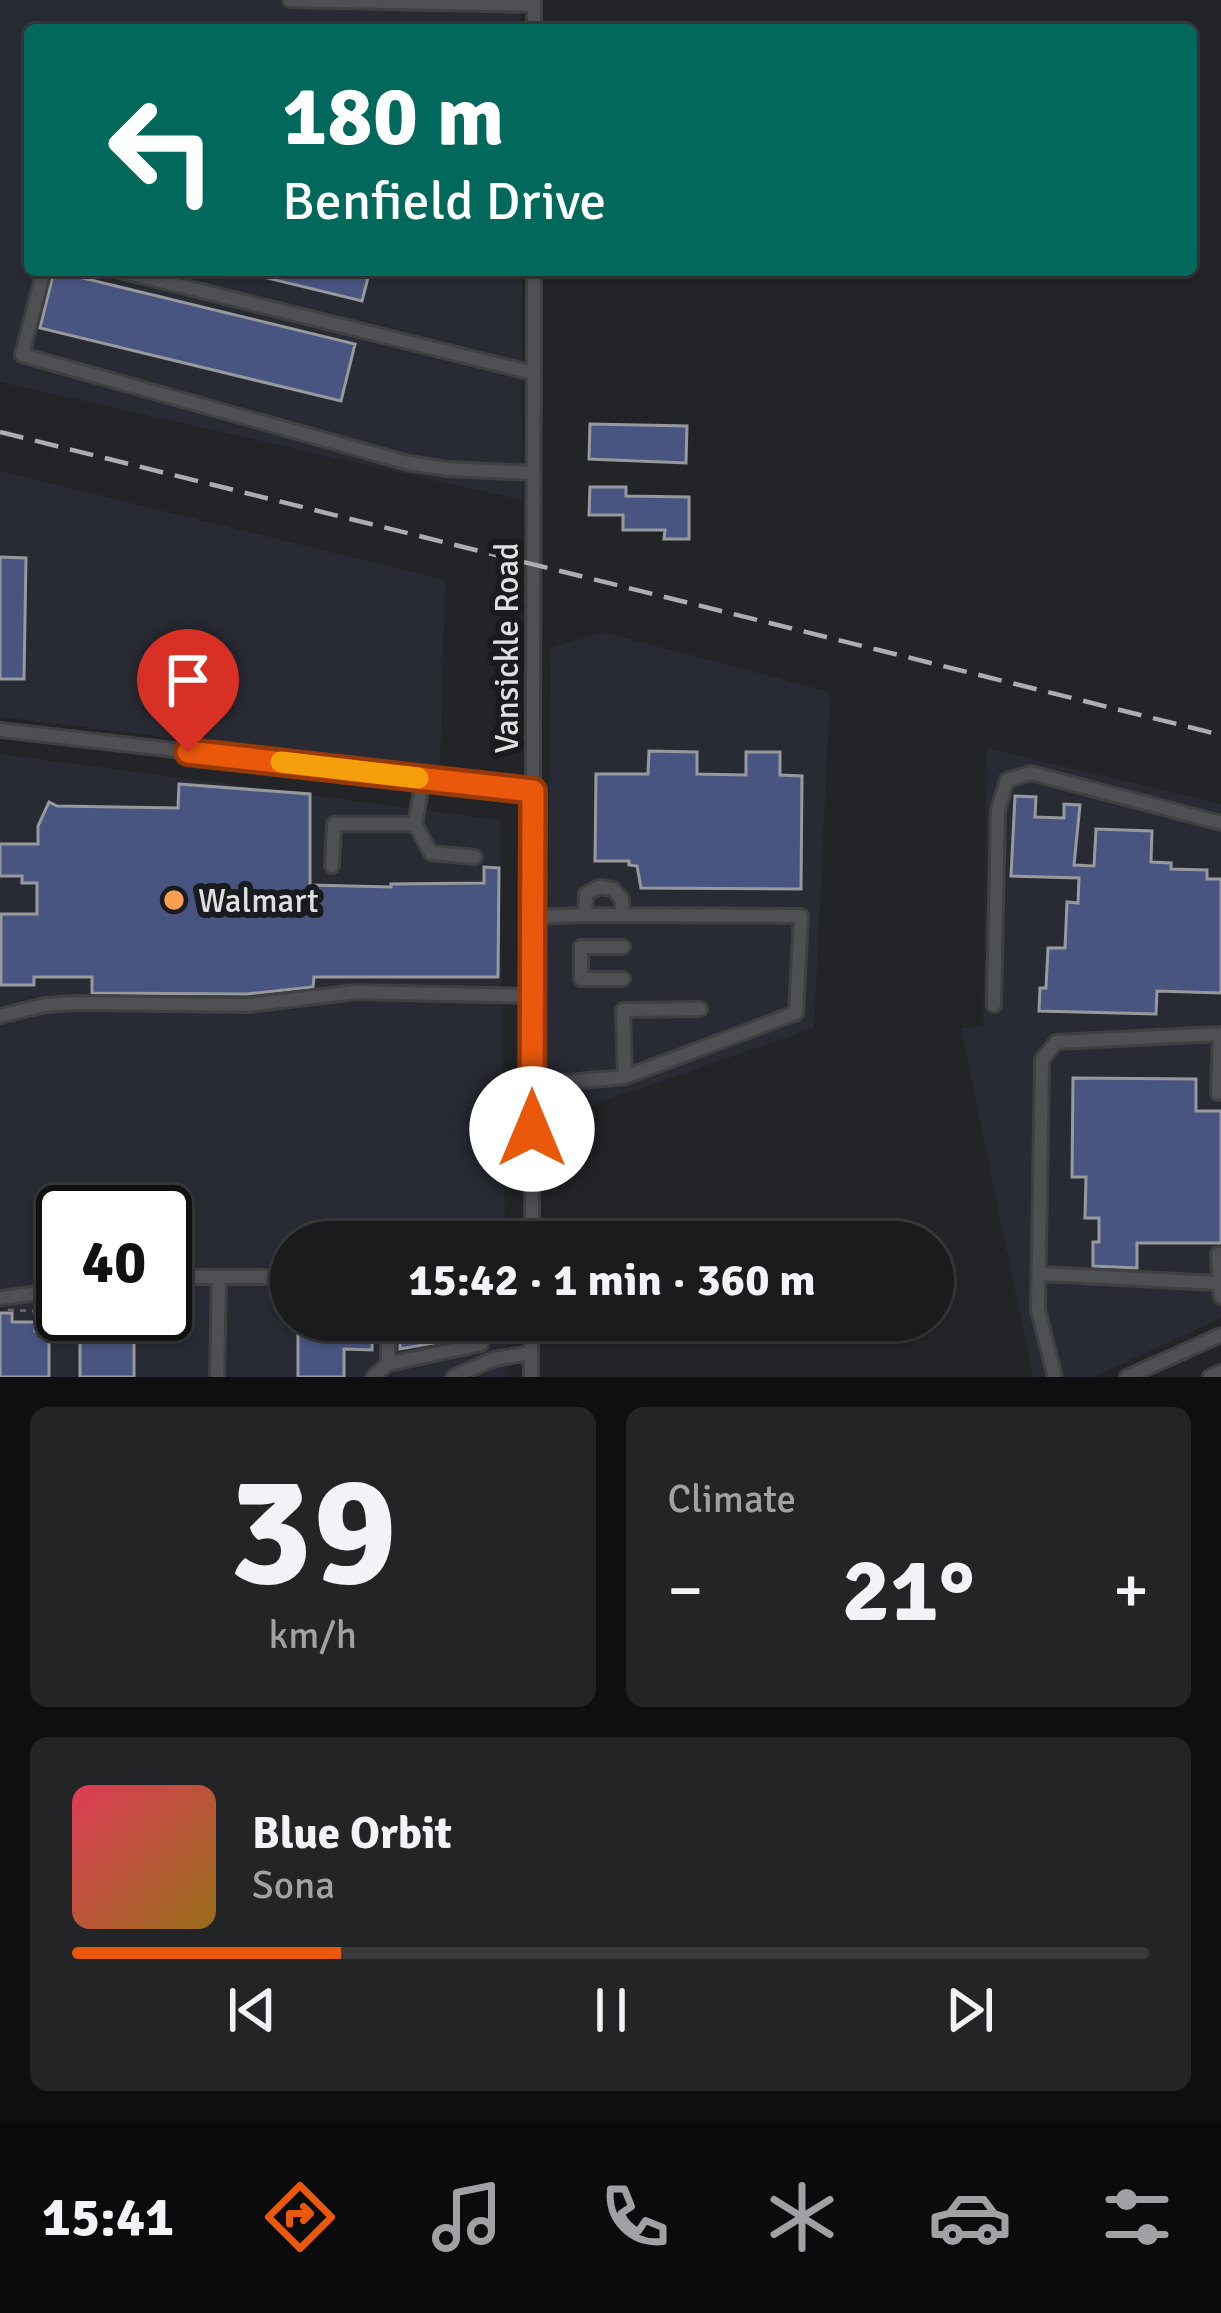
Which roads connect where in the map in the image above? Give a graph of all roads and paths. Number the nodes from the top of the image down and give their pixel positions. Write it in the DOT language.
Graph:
graph roads {
  1 [pos="290,0"];
  2 [pos="485,2"];
  3 [pos="534,3"];
  4 [pos="42,276"];
  5 [pos="140,276"];
  6 [pos="533,276"];
  7 [pos="533,373"];
  8 [pos="533,473"];
  9 [pos="0,730"];
  10 [pos="423,778"];
  11 [pos="533,791"];
  12 [pos="415,824"];
  13 [pos="1221,824"];
  14 [pos="475,857"];
  15 [pos="332,866"];
  16 [pos="585,915"];
  17 [pos="622,915"];
  18 [pos="534,917"];
  19 [pos="623,947"];
  20 [pos="623,979"];
  21 [pos="534,996"];
  22 [pos="994,1005"];
  23 [pos="700,1009"];
  24 [pos="0,1016"];
  25 [pos="1220,1034"];
  26 [pos="625,1077"];
  27 [pos="533,1085"];
  28 [pos="1218,1093"];
  29 [pos="532,1221"];
  30 [pos="1218,1254"];
  31 [pos="1042,1274"];
  32 [pos="192,1277"];
  33 [pos="219,1277"];
  34 [pos="270,1277"];
  35 [pos="1219,1290"];
  36 [pos="36,1293"];
  37 [pos="0,1298"];
  38 [pos="0,1310"];
  39 [pos="36,1311"];
  40 [pos="1221,1335"];
  41 [pos="388,1341"];
  42 [pos="530,1341"];
  43 [pos="481,1344"];
  44 [pos="530,1354"];
  45 [pos="388,1364"];
  46 [pos="1221,1372"];
  47 [pos="217,1377"];
  48 [pos="373,1377"];
  49 [pos="453,1377"];
  50 [pos="531,1377"];
  51 [pos="1055,1377"];
  52 [pos="1127,1377"];
  53 [pos="1210,1377"];
  1 -- 2 [label="street"];
  2 -- 3 [label="street"];
  4 -- 8 [label="street"];
  5 -- 7 [label="street"];
  6 -- 7 [label="street, Vansickle Road"];
  7 -- 8 [label="street, Vansickle Road"];
  8 -- 11 [label="street, Vansickle Road"];
  9 -- 10 [label="street"];
  10 -- 11 [label="street"];
  10 -- 12 [label="street"];
  11 -- 18 [label="street, Vansickle Road"];
  12 -- 14 [label="street"];
  12 -- 15 [label="street"];
  13 -- 22 [label="street"];
  16 -- 17 [label="street"];
  16 -- 17 [label="street"];
  16 -- 18 [label="street"];
  17 -- 26 [label="street"];
  18 -- 21 [label="street, Vansickle Road"];
  19 -- 20 [label="street"];
  21 -- 24 [label="street"];
  21 -- 27 [label="street, Vansickle Road"];
  23 -- 26 [label="street"];
  25 -- 28 [label="street"];
  25 -- 31 [label="street"];
  26 -- 27 [label="street"];
  27 -- 29 [label="street, Vansickle Road"];
  30 -- 35 [label="street"];
  31 -- 35 [label="street"];
  31 -- 51 [label="street"];
  32 -- 33 [label="street"];
  33 -- 34 [label="street"];
  33 -- 47 [label="street"];
  36 -- 37 [label="street"];
  38 -- 39 [label="path"];
  40 -- 52 [label="street"];
  41 -- 45 [label="street"];
  42 -- 44 [label="street"];
  43 -- 45 [label="street"];
  44 -- 49 [label="street"];
  44 -- 50 [label="street"];
  45 -- 48 [label="street"];
  46 -- 53 [label="street"];
}
